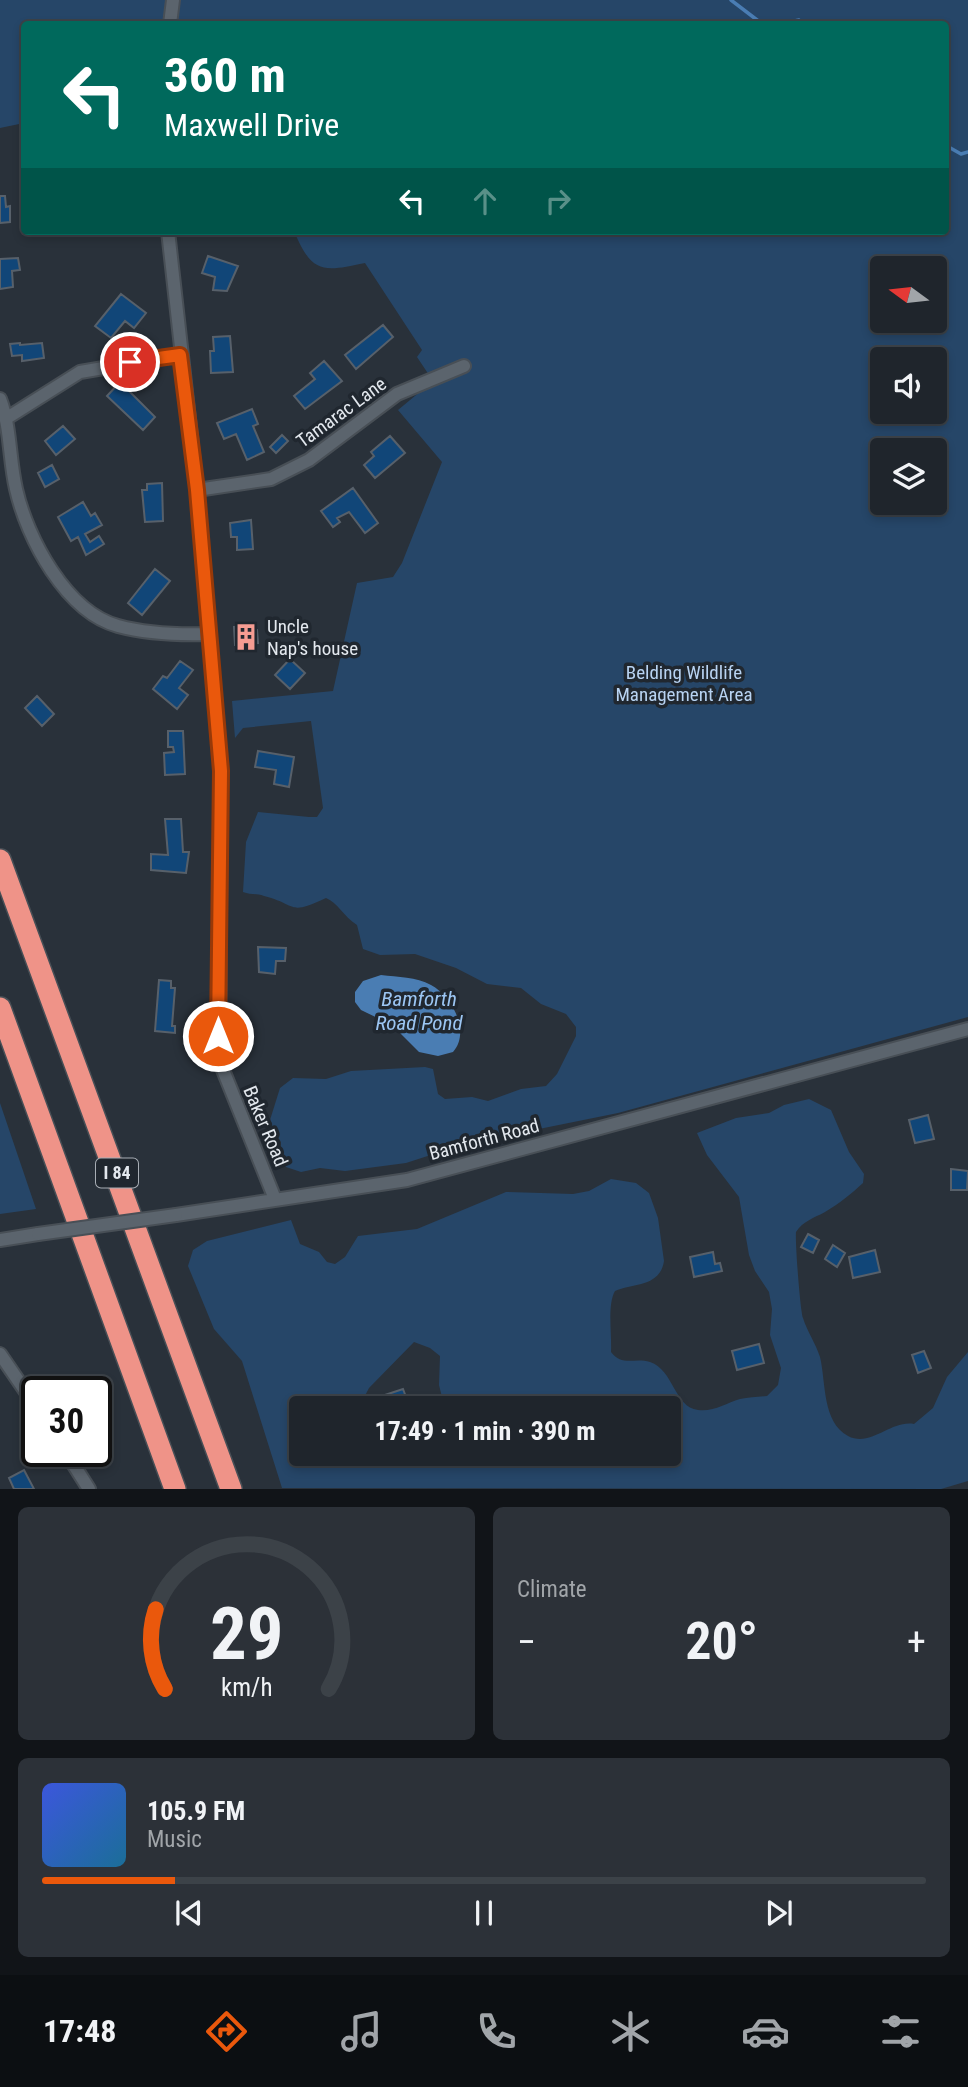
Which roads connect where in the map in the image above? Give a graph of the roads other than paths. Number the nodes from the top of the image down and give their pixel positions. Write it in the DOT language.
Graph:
graph roads {
  1 [pos="173,0"];
  2 [pos="170,21"];
  3 [pos="168,235"];
  4 [pos="180,355"];
  5 [pos="464,366"];
  6 [pos="0,399"];
  7 [pos="7,418"];
  8 [pos="197,490"];
  9 [pos="209,634"];
  10 [pos="0,860"];
  11 [pos="0,1008"];
  12 [pos="968,1028"];
  13 [pos="275,1199"];
  14 [pos="0,1240"];
  15 [pos="0,1354"];
  16 [pos="21,1385"];
  17 [pos="75,1467"];
  18 [pos="89,1489"];
  19 [pos="175,1489"];
  20 [pos="231,1489"];
  1 -- 2 [label="street"];
  3 -- 4 [label="street, Baker Road"];
  4 -- 7 [label="street"];
  4 -- 8 [label="street, Baker Road"];
  5 -- 8 [label="street, Tamarac Lane"];
  6 -- 7 [label="street"];
  7 -- 9 [label="street"];
  8 -- 9 [label="street, Baker Road"];
  9 -- 13 [label="street, Baker Road"];
  10 -- 20 [label="highway, I 84"];
  11 -- 19 [label="highway, I 84"];
  12 -- 13 [label="street, Bamforth Road"];
  13 -- 14 [label="street, Bamforth Road, bridge"];
  15 -- 16 [label="street"];
  17 -- 18 [label="street"];
}
